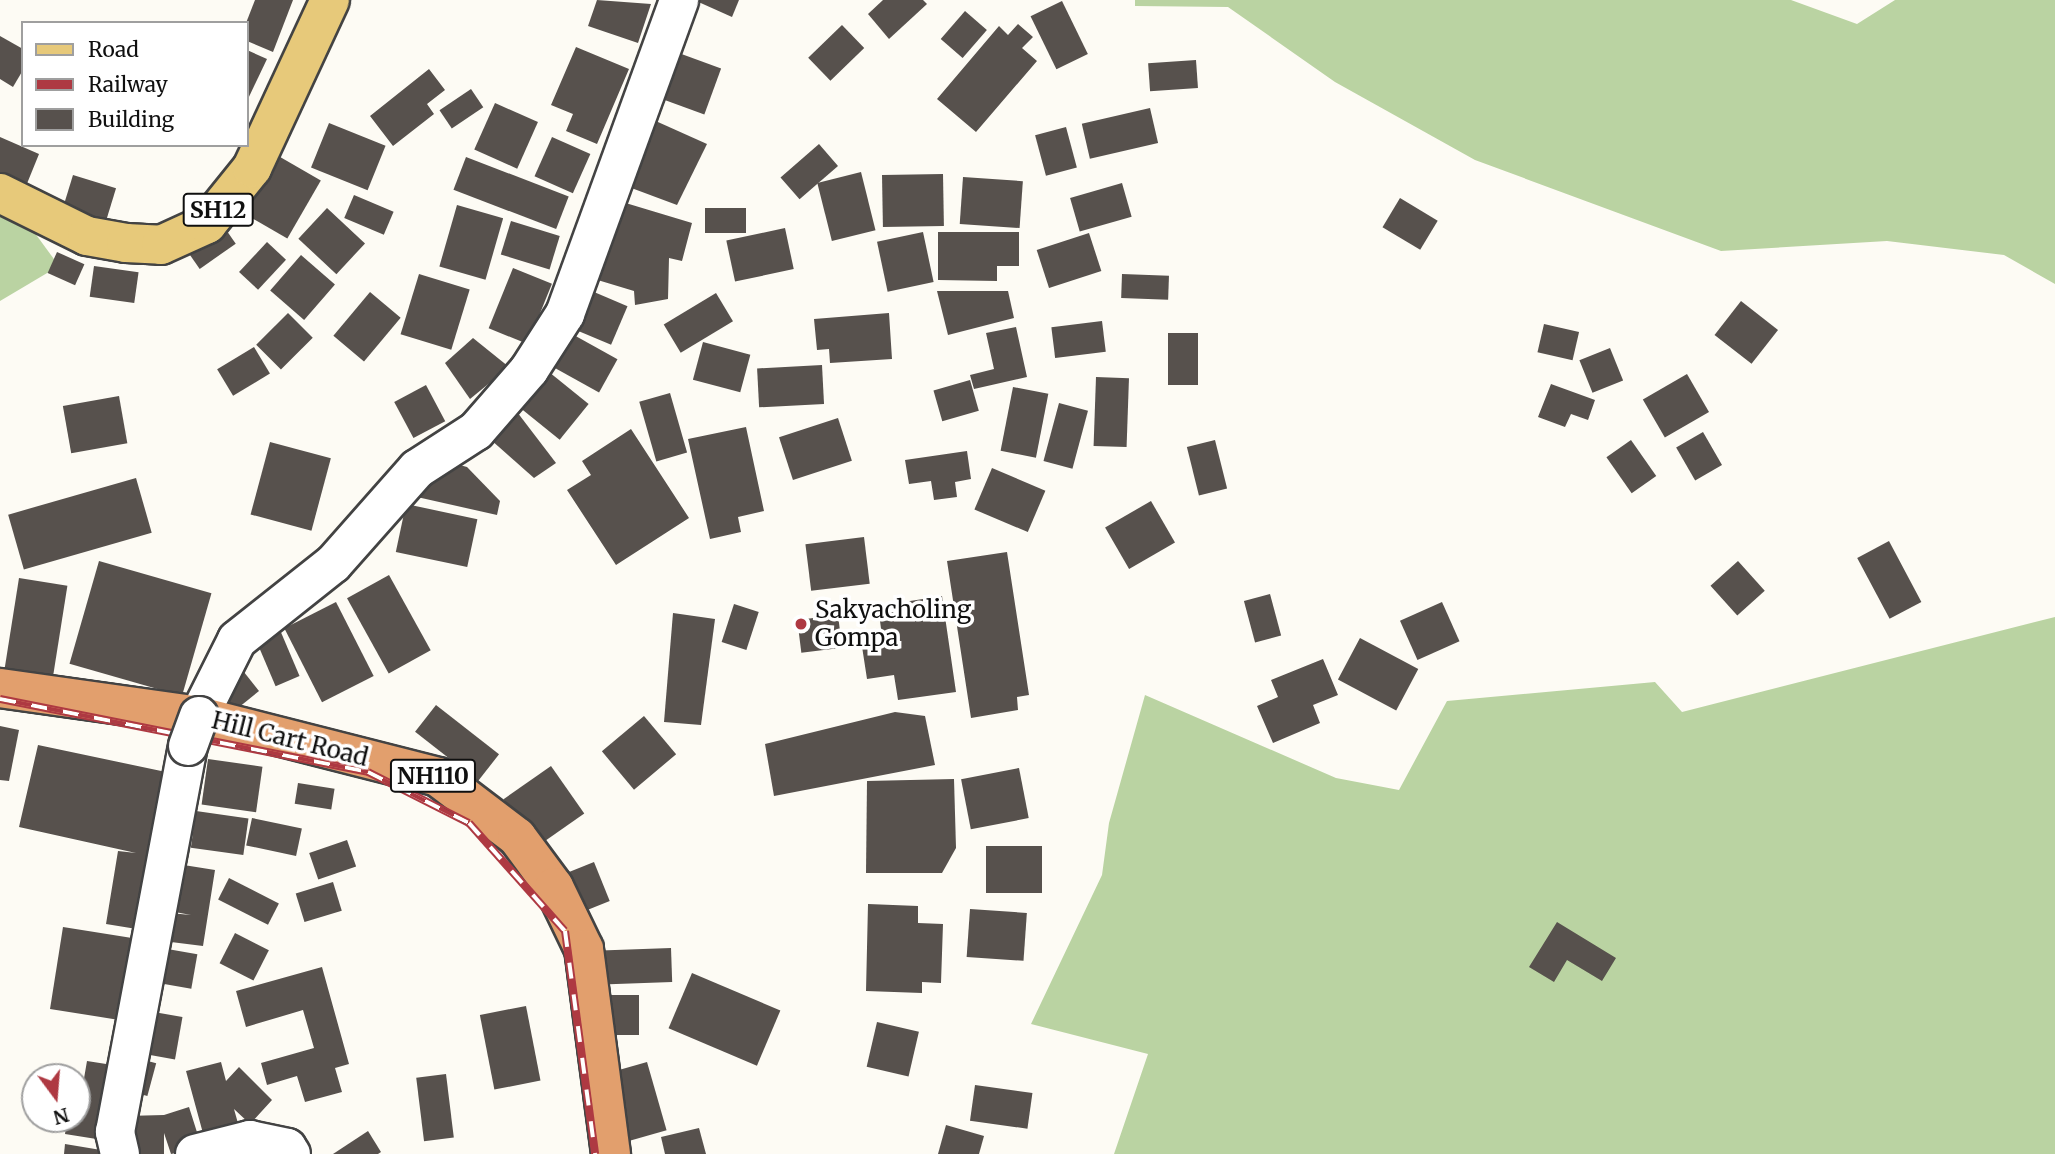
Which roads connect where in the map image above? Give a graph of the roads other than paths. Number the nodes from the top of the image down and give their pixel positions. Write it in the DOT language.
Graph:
graph roads {
  1 [pos="330,0"];
  2 [pos="679,0"];
  3 [pos="0,193"];
  4 [pos="0,688"];
  5 [pos="194,731"];
  6 [pos="120,1154"];
  7 [pos="195,1154"];
  8 [pos="291,1154"];
  9 [pos="611,1154"];
  1 -- 3 [label="main road, SH12"];
  2 -- 5 [label="street"];
  4 -- 5 [label="highway, Hill Cart Road / NH110"];
  5 -- 6 [label="street"];
  5 -- 9 [label="highway, Hill Cart Road / NH110"];
  7 -- 8 [label="street"];
}
